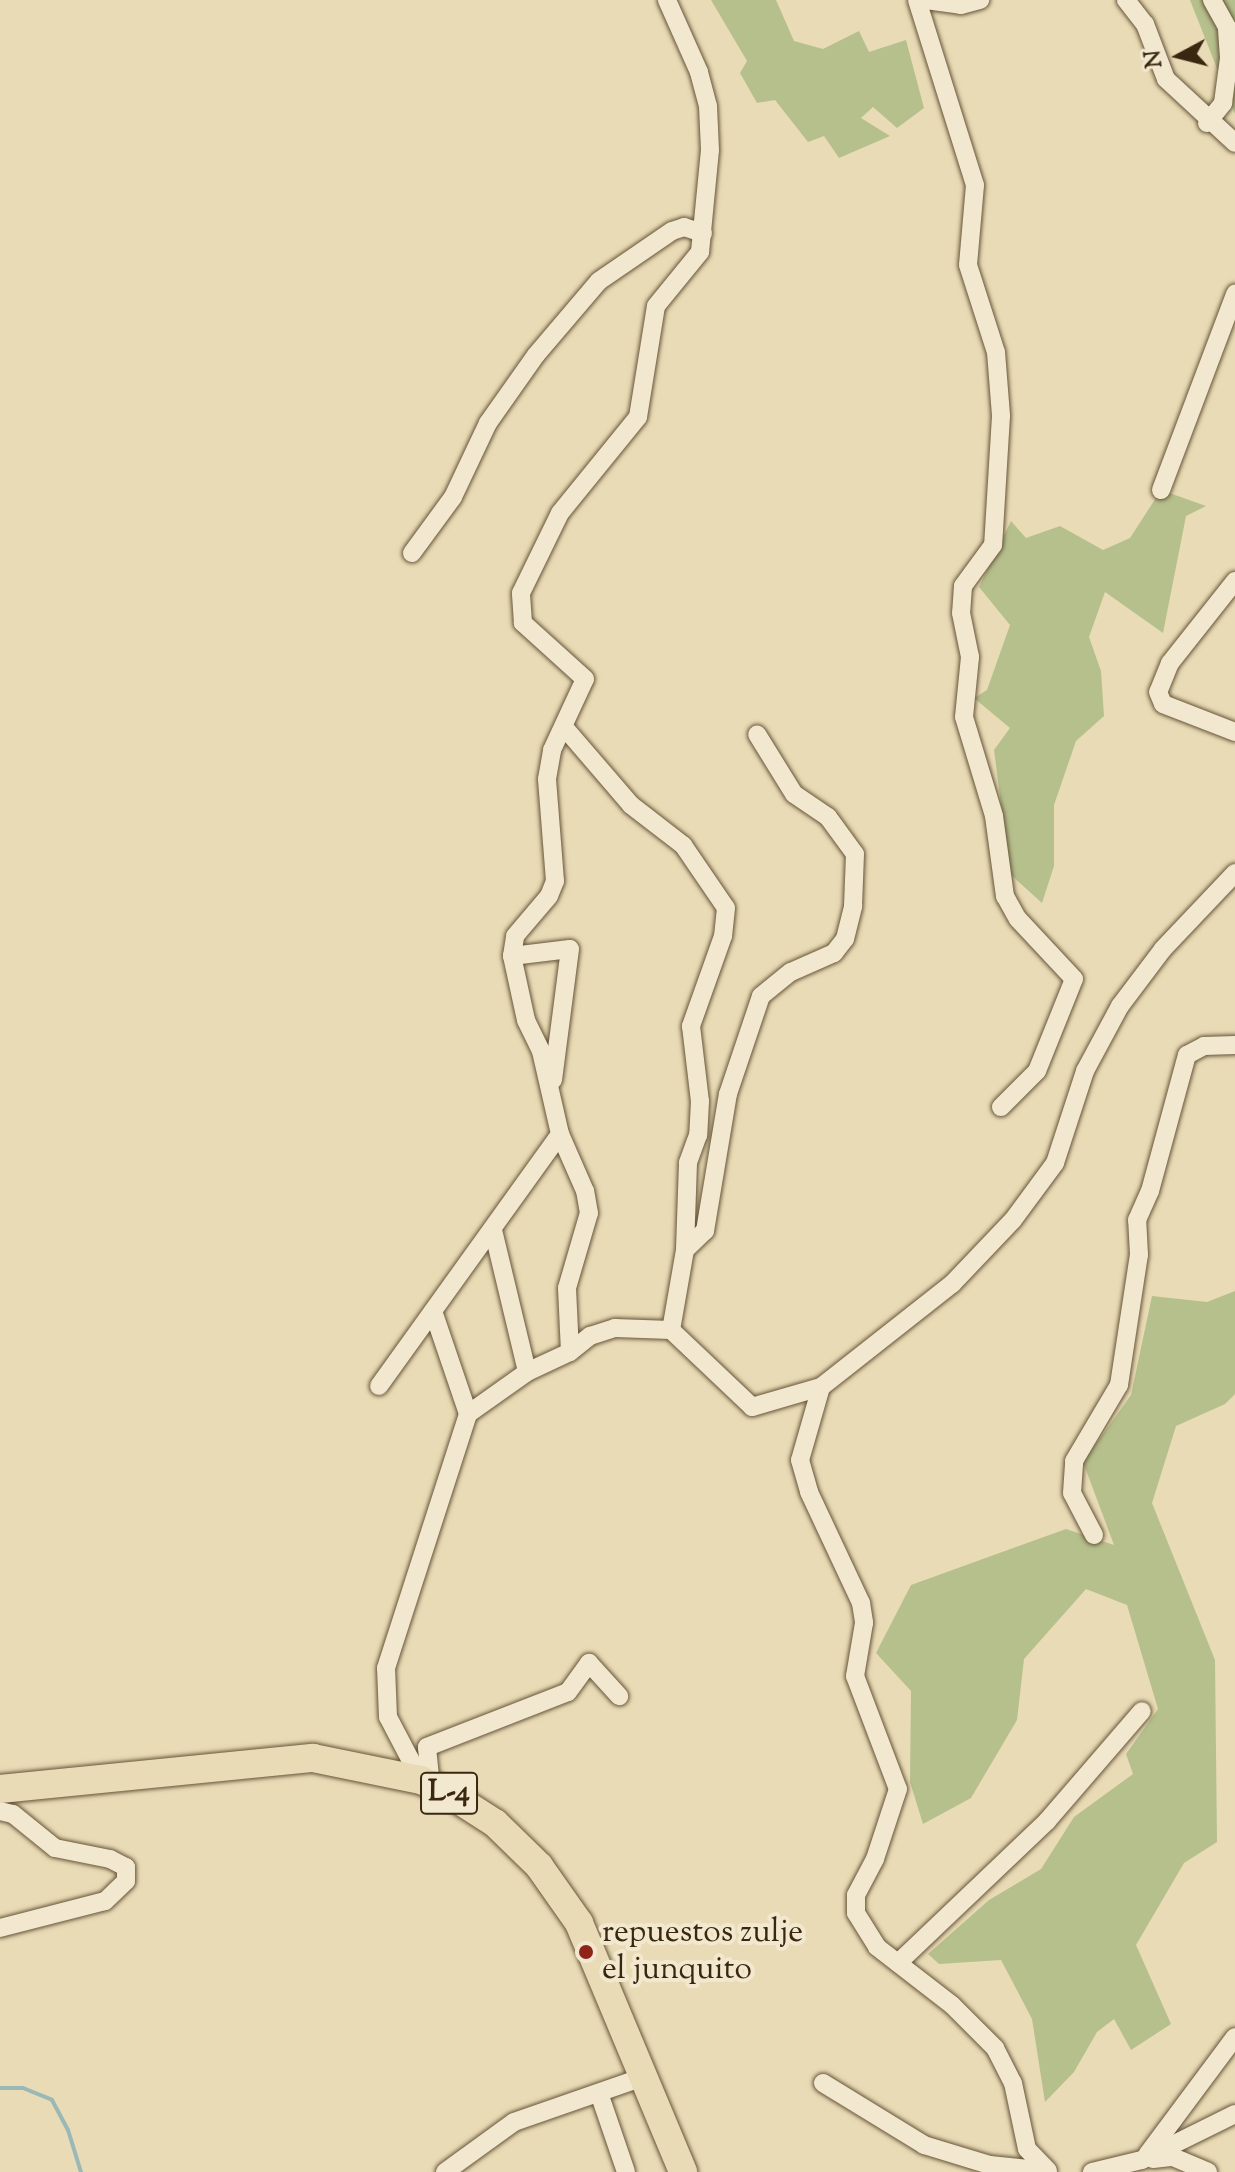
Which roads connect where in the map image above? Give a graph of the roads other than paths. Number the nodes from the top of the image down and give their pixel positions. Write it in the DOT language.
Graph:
graph roads {
  1 [pos="667,0"];
  2 [pos="917,0"];
  3 [pos="926,0"];
  4 [pos="980,0"];
  5 [pos="1126,0"];
  6 [pos="1212,0"];
  7 [pos="1207,123"];
  8 [pos="1235,143"];
  9 [pos="703,233"];
  10 [pos="1235,294"];
  11 [pos="1161,490"];
  12 [pos="412,553"];
  13 [pos="1235,581"];
  14 [pos="564,727"];
  15 [pos="1235,732"];
  16 [pos="757,734"];
  17 [pos="1235,873"];
  18 [pos="512,956"];
  19 [pos="1235,1045"];
  20 [pos="552,1089"];
  21 [pos="1001,1107"];
  22 [pos="560,1134"];
  23 [pos="493,1230"];
  24 [pos="685,1250"];
  25 [pos="433,1311"];
  26 [pos="671,1330"];
  27 [pos="570,1352"];
  28 [pos="527,1372"];
  29 [pos="379,1386"];
  30 [pos="821,1387"];
  31 [pos="468,1414"];
  32 [pos="1094,1535"];
  33 [pos="619,1696"];
  34 [pos="1142,1711"];
  35 [pos="426,1783"];
  36 [pos="0,1789"];
  37 [pos="0,1811"];
  38 [pos="0,1928"];
  39 [pos="898,1963"];
  40 [pos="1235,2037"];
  41 [pos="643,2077"];
  42 [pos="823,2083"];
  43 [pos="599,2093"];
  44 [pos="1235,2114"];
  45 [pos="1142,2160"];
  46 [pos="1054,2171"];
  47 [pos="445,2172"];
  48 [pos="626,2172"];
  49 [pos="683,2172"];
  50 [pos="1092,2172"];
  51 [pos="1208,2172"];
  1 -- 9 [label="street"];
  2 -- 21 [label="street"];
  3 -- 4 [label="street"];
  5 -- 7 [label="street"];
  6 -- 7 [label="street"];
  7 -- 8 [label="street"];
  9 -- 12 [label="street"];
  9 -- 14 [label="street"];
  10 -- 11 [label="street"];
  13 -- 15 [label="street"];
  14 -- 18 [label="street"];
  14 -- 24 [label="street"];
  16 -- 24 [label="street"];
  17 -- 30 [label="street"];
  18 -- 20 [label="street"];
  18 -- 20 [label="street"];
  19 -- 32 [label="street"];
  20 -- 22 [label="street"];
  22 -- 23 [label="street"];
  22 -- 27 [label="street"];
  23 -- 25 [label="street"];
  23 -- 28 [label="street"];
  24 -- 26 [label="street"];
  25 -- 29 [label="street"];
  25 -- 31 [label="street"];
  26 -- 27 [label="street"];
  26 -- 30 [label="street"];
  27 -- 28 [label="street"];
  28 -- 31 [label="street"];
  30 -- 39 [label="street"];
  31 -- 35 [label="street"];
  33 -- 35 [label="street"];
  34 -- 39 [label="street"];
  35 -- 36 [label="main road, L-4"];
  35 -- 41 [label="main road, L-4"];
  37 -- 38 [label="street"];
  39 -- 46 [label="street"];
  40 -- 45 [label="street"];
  41 -- 43 [label="street"];
  41 -- 49 [label="main road, L-4"];
  42 -- 46 [label="street"];
  43 -- 47 [label="street"];
  43 -- 48 [label="street"];
  44 -- 45 [label="street"];
  45 -- 50 [label="street"];
  45 -- 51 [label="street"];
}
